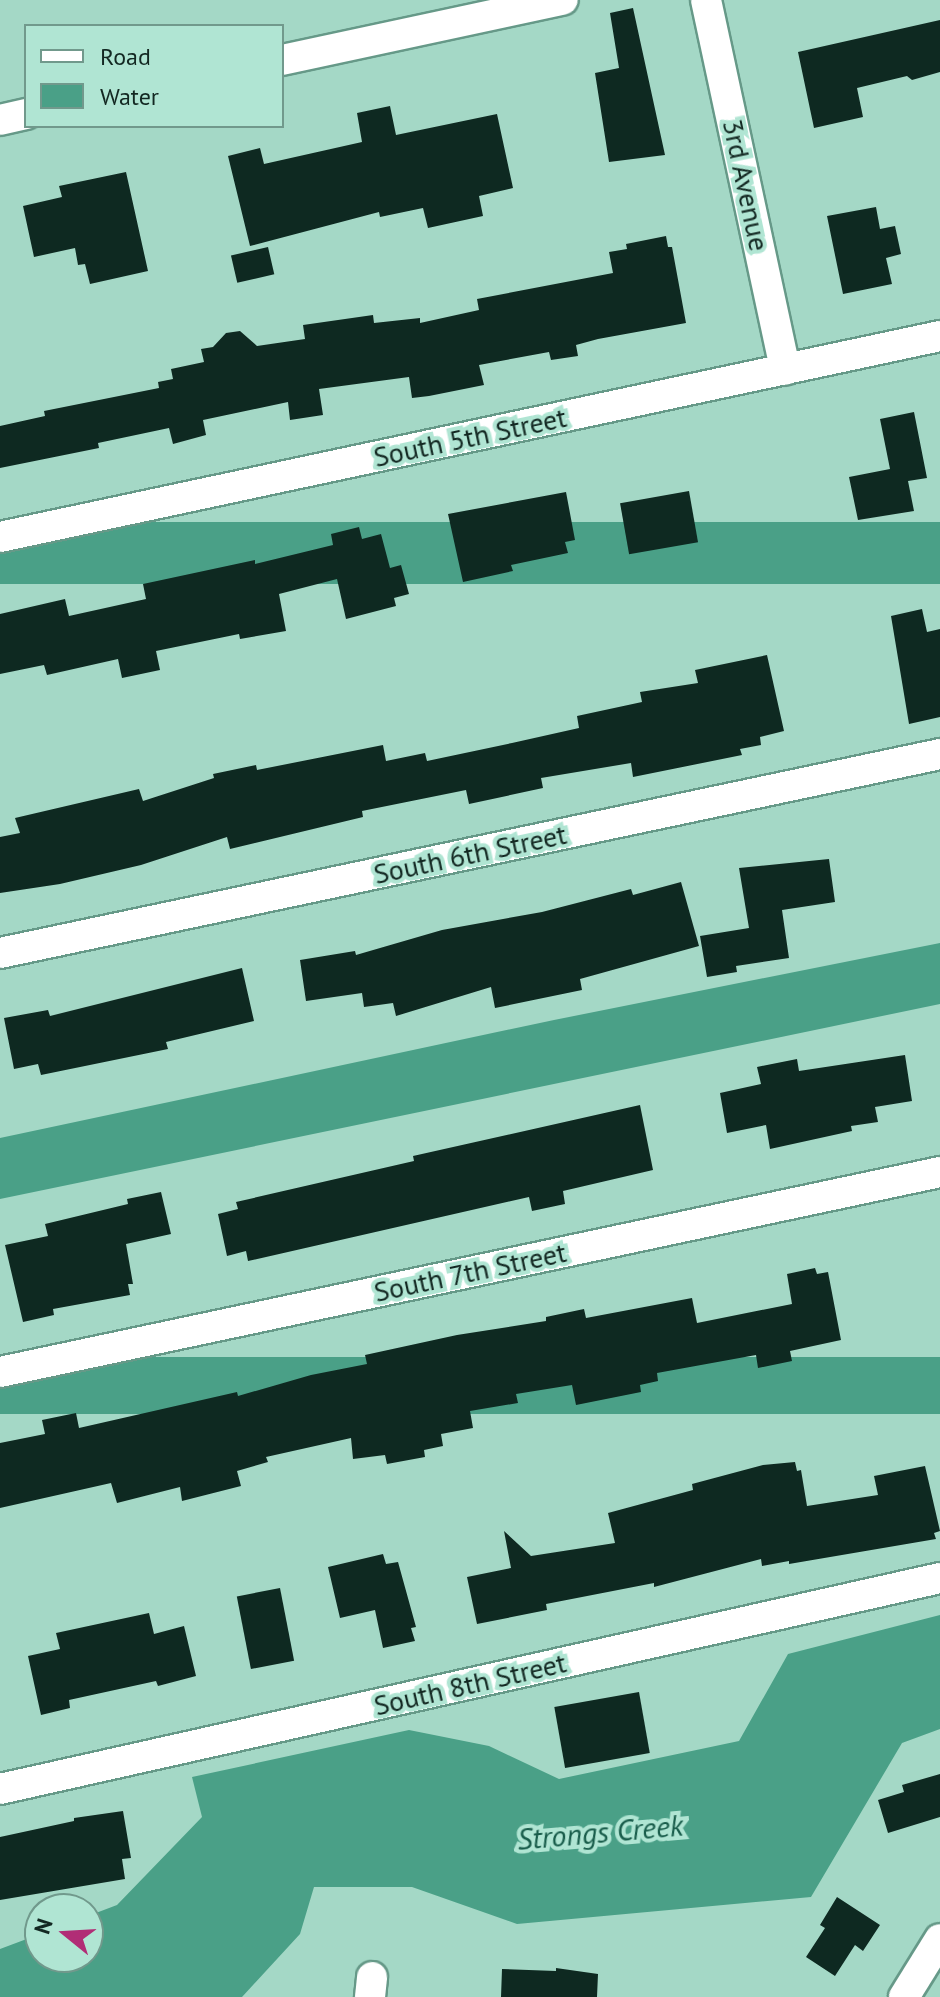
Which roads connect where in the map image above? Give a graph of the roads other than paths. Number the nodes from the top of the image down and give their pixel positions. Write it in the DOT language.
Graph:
graph roads {
  1 [pos="563,0"];
  2 [pos="706,0"];
  3 [pos="284,60"];
  4 [pos="24,114"];
  5 [pos="0,120"];
  6 [pos="940,336"];
  7 [pos="785,370"];
  8 [pos="0,537"];
  9 [pos="940,754"];
  10 [pos="0,953"];
  11 [pos="940,1172"];
  12 [pos="0,1372"];
  13 [pos="940,1578"];
  14 [pos="0,1789"];
  15 [pos="940,1939"];
  16 [pos="904,1997"];
  1 -- 3 [label="street"];
  2 -- 7 [label="street, 3rd Avenue"];
  4 -- 5 [label="street"];
  6 -- 7 [label="street, South 5th Street"];
  7 -- 8 [label="street, South 5th Street"];
  9 -- 10 [label="street, South 6th Street"];
  11 -- 12 [label="street, South 7th Street"];
  13 -- 14 [label="street, South 8th Street"];
  15 -- 16 [label="street"];
}
